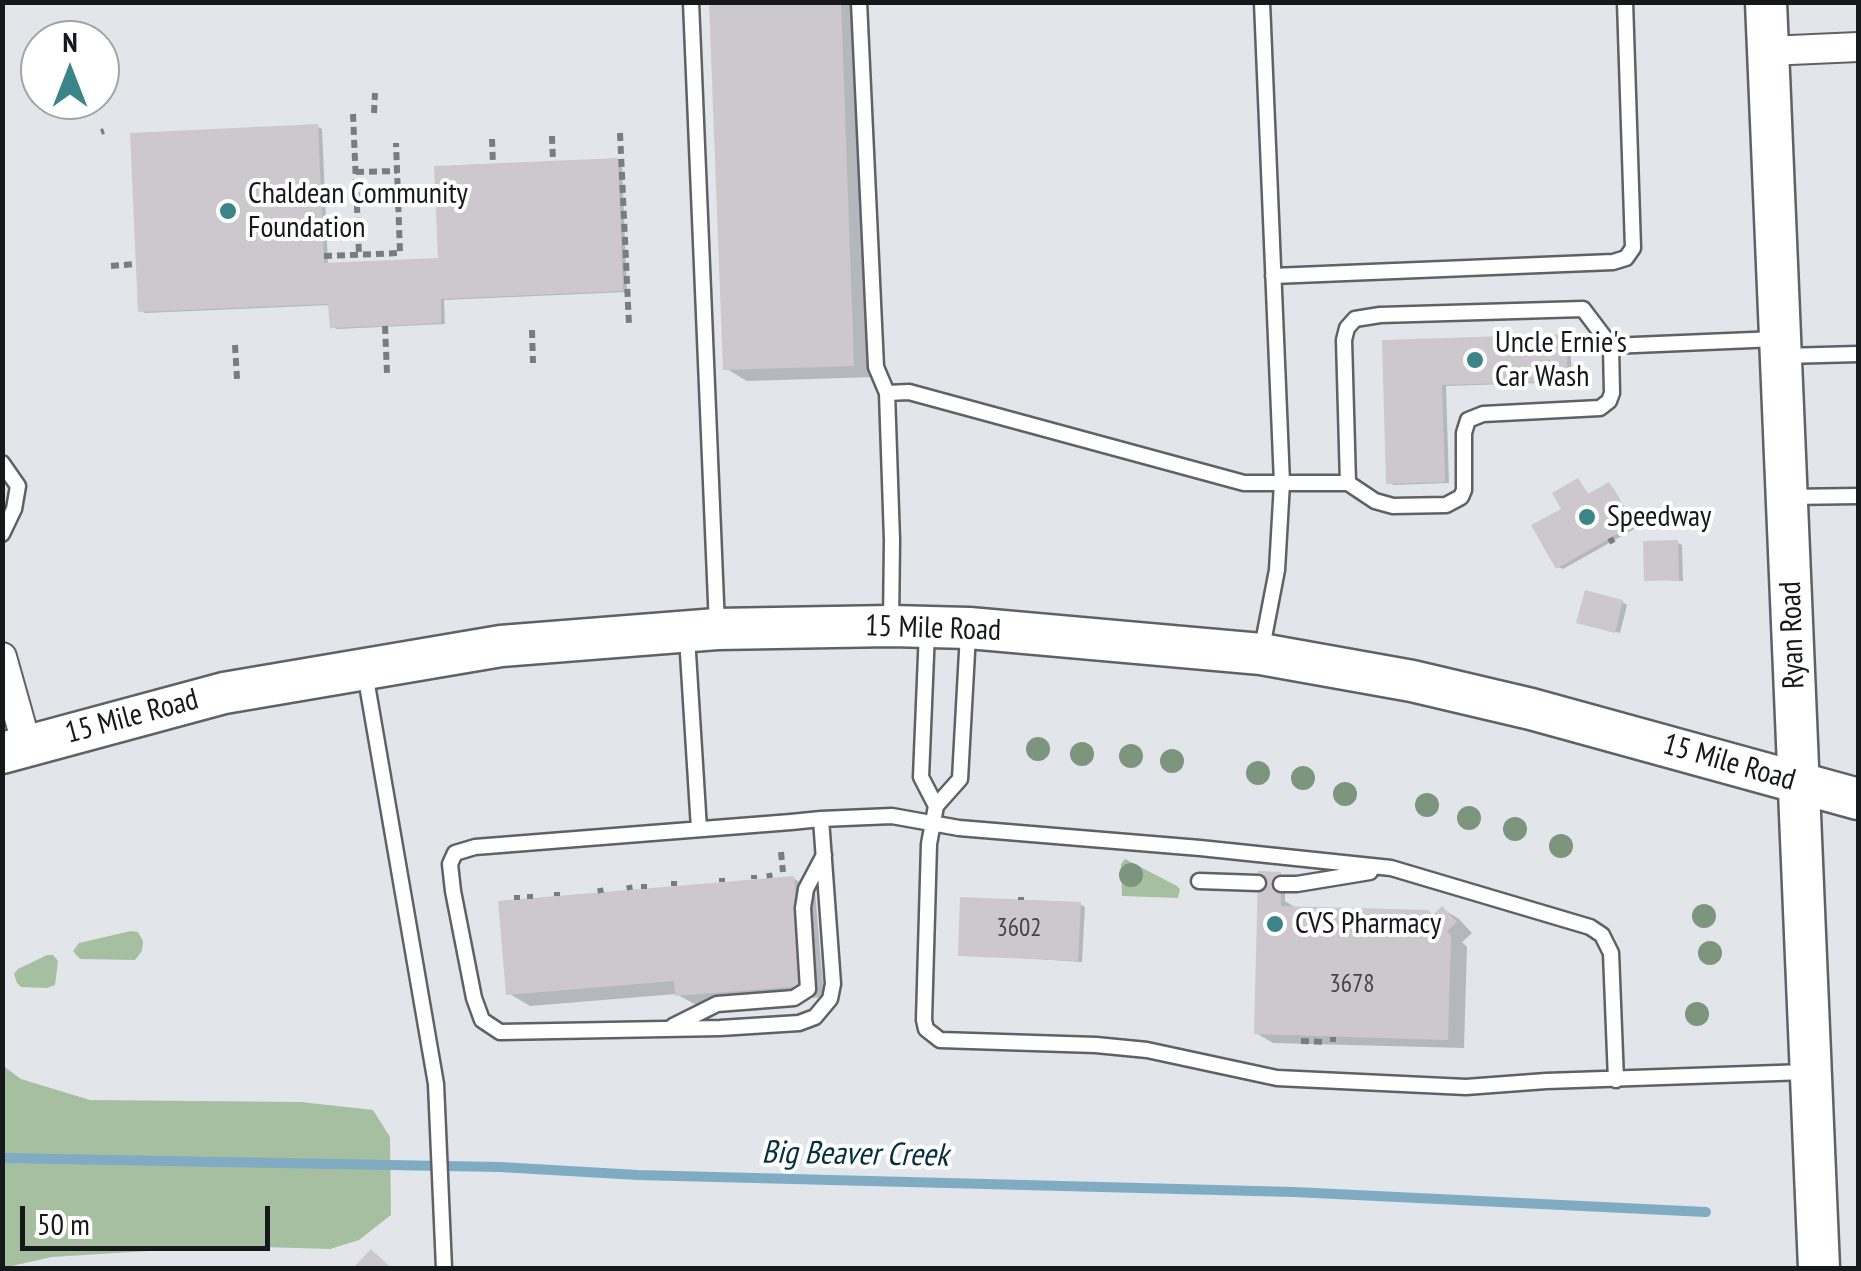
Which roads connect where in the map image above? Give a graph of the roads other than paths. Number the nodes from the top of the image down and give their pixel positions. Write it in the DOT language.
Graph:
graph roads {
  1 [pos="691,2"];
  2 [pos="859,2"];
  3 [pos="1262,2"];
  4 [pos="1625,2"];
  5 [pos="1766,2"];
  6 [pos="1858,48"];
  7 [pos="1768,51"];
  8 [pos="1273,276"];
  9 [pos="1612,346"];
  10 [pos="1782,347"];
  11 [pos="1858,354"];
  12 [pos="887,393"];
  13 [pos="2,463"];
  14 [pos="1282,483"];
  15 [pos="1348,483"];
  16 [pos="1858,496"];
  17 [pos="1788,497"];
  18 [pos="2,534"];
  19 [pos="909,626"];
  20 [pos="968,628"];
  21 [pos="702,630"];
  22 [pos="1261,654"];
  23 [pos="2,657"];
  24 [pos="364,667"];
  25 [pos="14,750"];
  26 [pos="1801,784"];
  27 [pos="1858,799"];
  28 [pos="936,806"];
  29 [pos="821,820"];
  30 [pos="933,823"];
  31 [pos="698,829"];
  32 [pos="824,855"];
  33 [pos="1391,868"];
  34 [pos="1200,882"];
  35 [pos="1258,883"];
  36 [pos="1282,884"];
  37 [pos="668,1029"];
  38 [pos="1812,1072"];
  39 [pos="1616,1080"];
  40 [pos="444,1268"];
  41 [pos="1819,1268"];
  1 -- 21 [label="lane"];
  2 -- 12 [label="lane"];
  3 -- 8 [label="lane"];
  4 -- 8 [label="lane"];
  5 -- 7 [label="main road, Ryan Road"];
  6 -- 7 [label="street"];
  7 -- 10 [label="main road, Ryan Road"];
  8 -- 14 [label="lane"];
  9 -- 10 [label="lane"];
  9 -- 15 [label="lane"];
  9 -- 15 [label="lane"];
  10 -- 11 [label="lane"];
  10 -- 17 [label="main road, Ryan Road"];
  12 -- 14 [label="lane"];
  12 -- 19 [label="lane"];
  13 -- 18 [label="lane"];
  14 -- 15 [label="lane"];
  14 -- 22 [label="lane"];
  16 -- 17 [label="lane"];
  17 -- 26 [label="main road, Ryan Road"];
  19 -- 20 [label="main road, 15 Mile Road"];
  19 -- 21 [label="main road, 15 Mile Road"];
  19 -- 28 [label="lane"];
  20 -- 22 [label="main road, 15 Mile Road"];
  20 -- 28 [label="lane"];
  21 -- 24 [label="main road, 15 Mile Road"];
  21 -- 31 [label="lane"];
  22 -- 26 [label="main road, 15 Mile Road"];
  23 -- 25 [label="street"];
  24 -- 25 [label="main road, 15 Mile Road"];
  24 -- 40 [label="lane"];
  26 -- 27 [label="main road, 15 Mile Road"];
  26 -- 38 [label="main road, Ryan Road"];
  28 -- 30 [label="lane"];
  29 -- 30 [label="lane"];
  29 -- 31 [label="lane"];
  29 -- 32 [label="lane"];
  30 -- 33 [label="lane"];
  30 -- 39 [label="lane"];
  31 -- 37 [label="lane"];
  32 -- 37 [label="lane"];
  32 -- 37 [label="lane"];
  33 -- 36 [label="lane"];
  33 -- 39 [label="lane"];
  34 -- 35 [label="lane"];
  38 -- 39 [label="lane"];
  38 -- 41 [label="main road, Ryan Road"];
}
